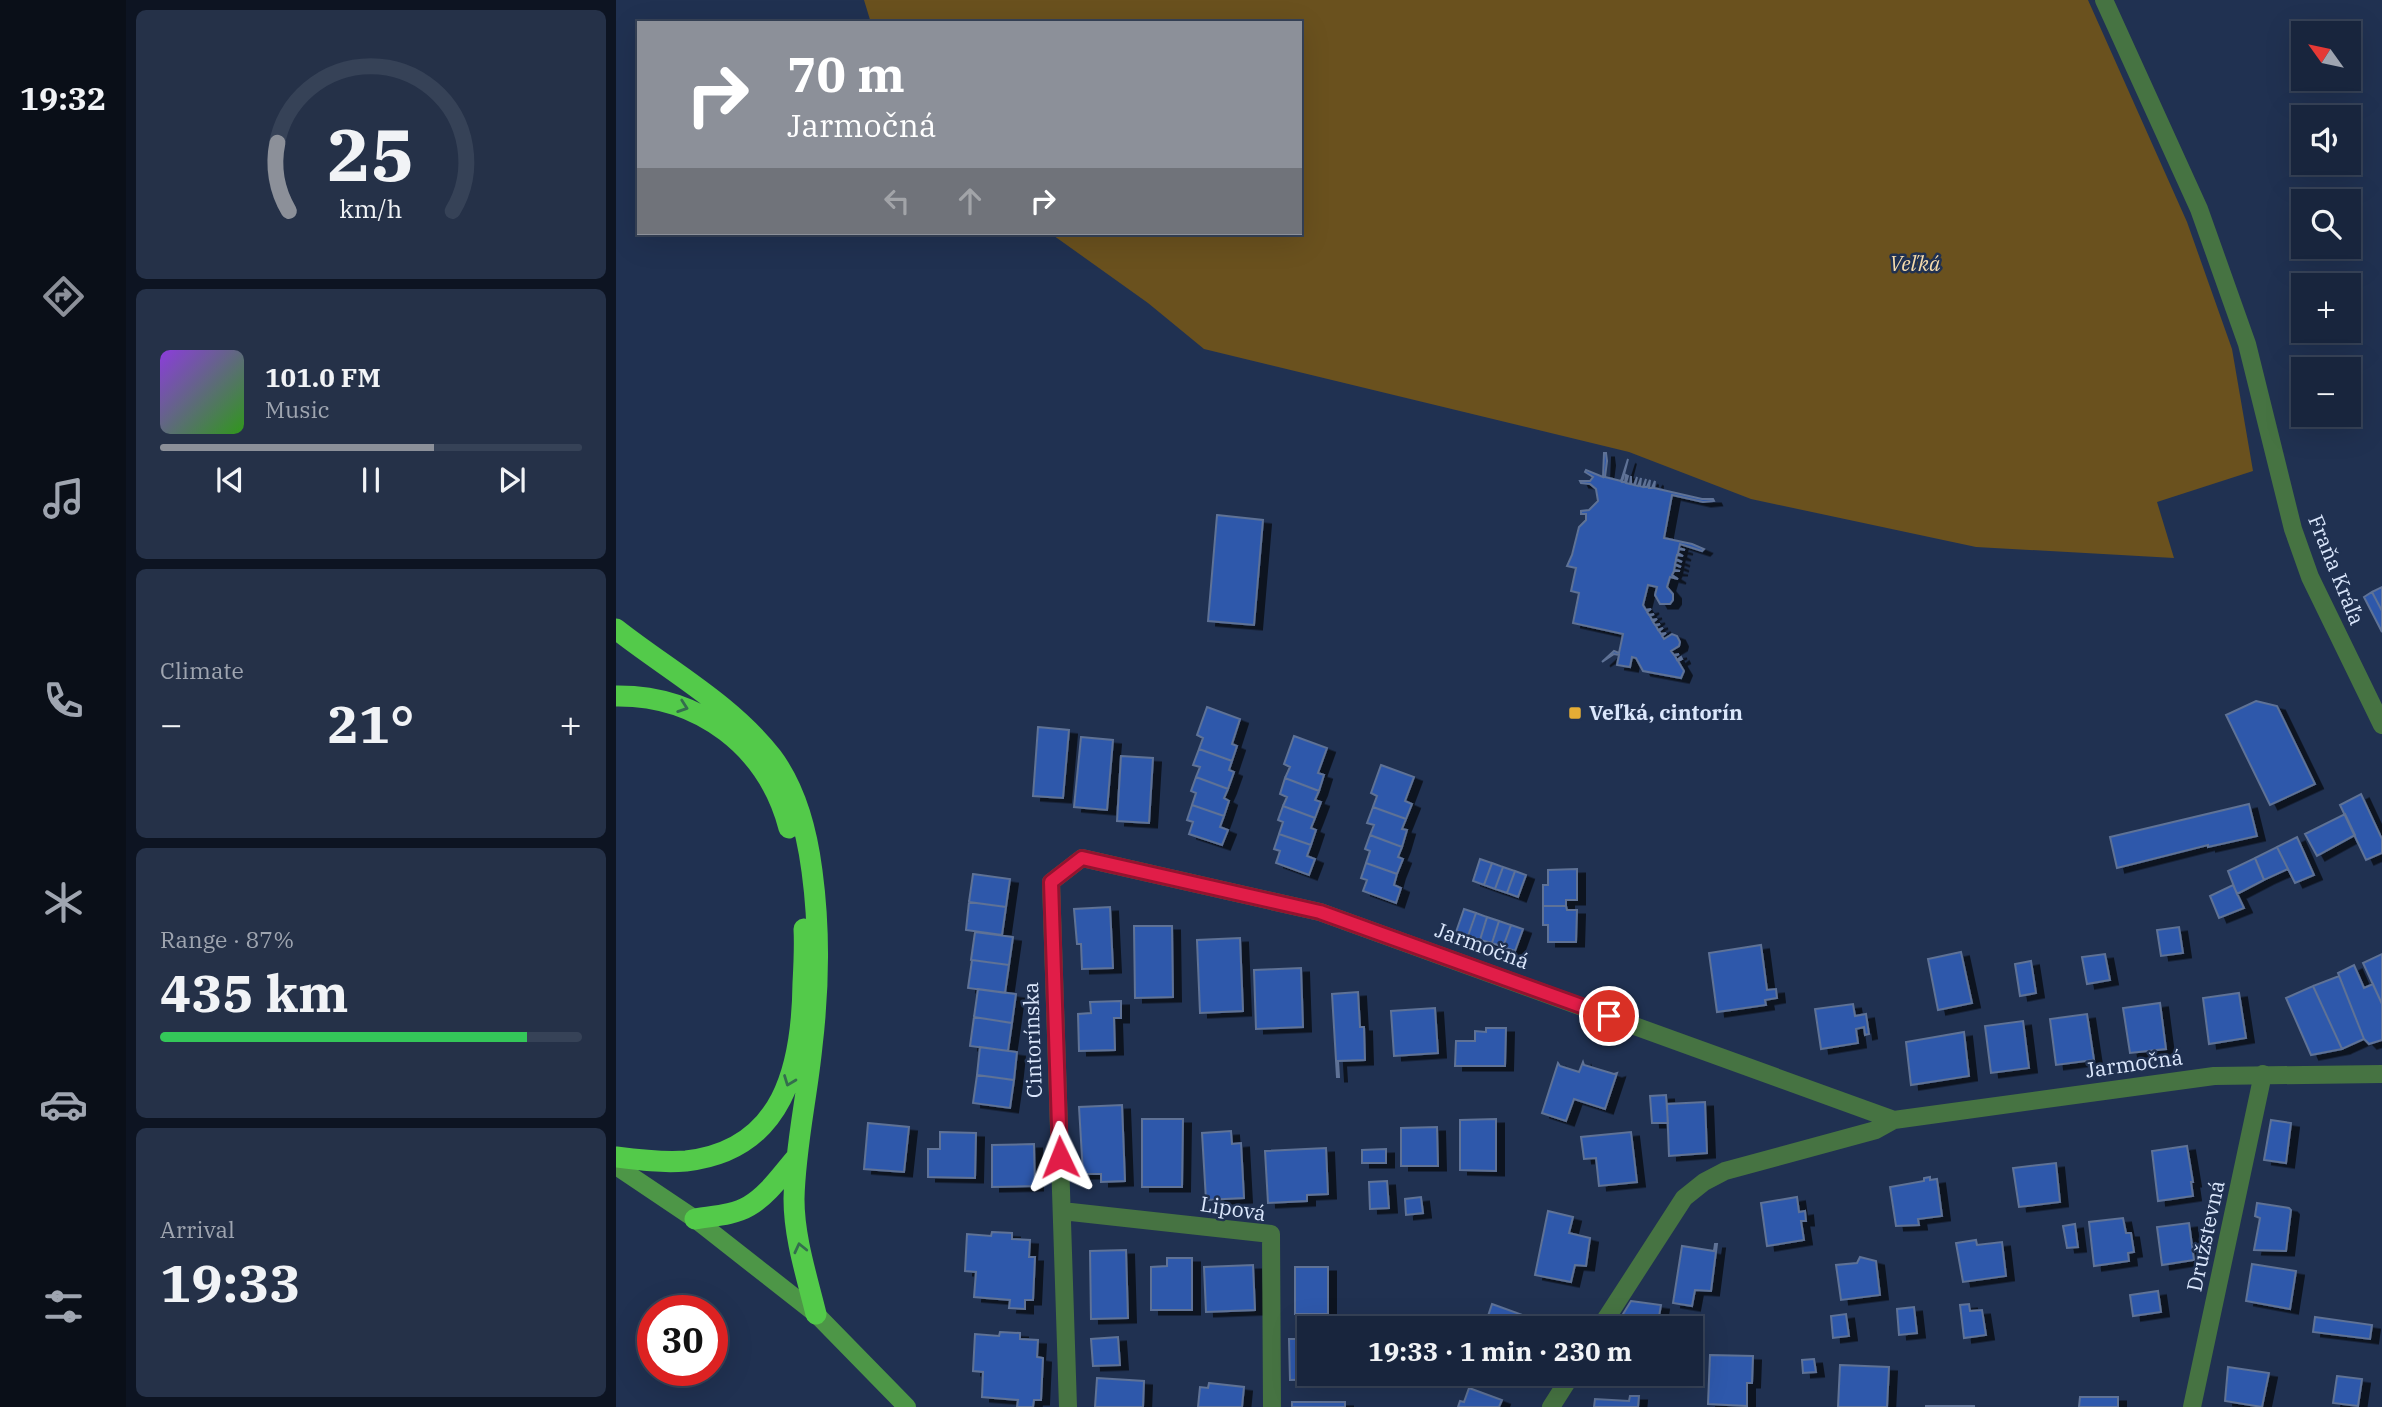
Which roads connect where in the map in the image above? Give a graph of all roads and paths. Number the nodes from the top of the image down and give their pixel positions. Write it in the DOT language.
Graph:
graph roads {
  1 [pos="2104,0"];
  2 [pos="616,629"];
  3 [pos="616,696"];
  4 [pos="2382,725"];
  5 [pos="1051,882"];
  6 [pos="2263,1074"];
  7 [pos="2382,1074"];
  8 [pos="1894,1120"];
  9 [pos="616,1157"];
  10 [pos="796,1158"];
  11 [pos="616,1166"];
  12 [pos="1062,1212"];
  13 [pos="695,1219"];
  14 [pos="816,1314"];
  15 [pos="1608,1316"];
  16 [pos="1564,1386"];
  17 [pos="907,1407"];
  18 [pos="1068,1407"];
  19 [pos="1272,1407"];
  20 [pos="1551,1407"];
  21 [pos="2192,1407"];
  1 -- 4 [label="street, Fraňa Kráľa"];
  2 -- 10 [label="highway"];
  3 -- 9 [label="highway, one-way"];
  5 -- 8 [label="street, Jarmočná"];
  5 -- 12 [label="street, Cintorínska"];
  6 -- 7 [label="street, Jarmočná"];
  6 -- 8 [label="street, Jarmočná"];
  6 -- 21 [label="street, Družstevná"];
  8 -- 15 [label="street, Jarmočná"];
  10 -- 13 [label="highway"];
  14 -- 10 [label="highway, one-way"];
  11 -- 13 [label="main road"];
  12 -- 18 [label="street, Cintorínska"];
  12 -- 19 [label="street, Lipová"];
  13 -- 14 [label="main road"];
  14 -- 17 [label="main road"];
  16 -- 20 [label="street"];
}
